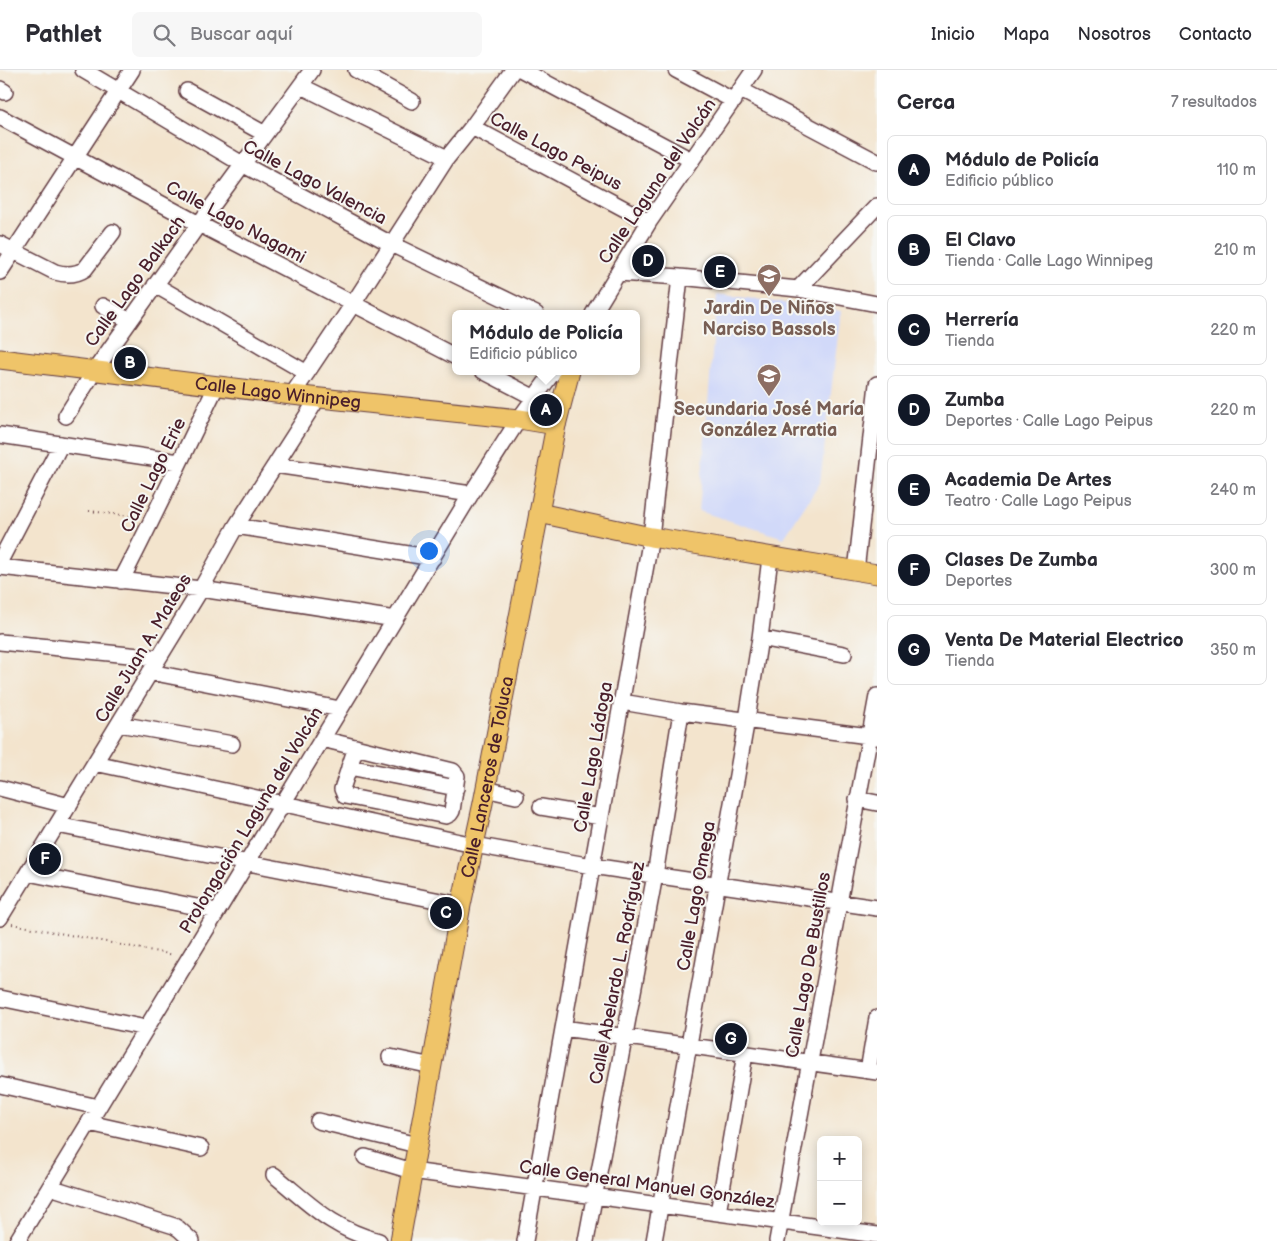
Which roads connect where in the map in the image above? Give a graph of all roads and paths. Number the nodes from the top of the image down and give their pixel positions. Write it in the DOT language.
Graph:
graph roads {
  1 [pos="83,70"];
  2 [pos="132,70"];
  3 [pos="312,70"];
  4 [pos="356,70"];
  5 [pos="513,70"];
  6 [pos="522,70"];
  7 [pos="676,70"];
  8 [pos="754,70"];
  9 [pos="301,86"];
  10 [pos="118,91"];
  11 [pos="187,91"];
  12 [pos="737,95"];
  13 [pos="412,101"];
  14 [pos="0,117"];
  15 [pos="472,128"];
  16 [pos="265,134"];
  17 [pos="75,158"];
  18 [pos="447,158"];
  19 [pos="691,160"];
  20 [pos="877,162"];
  21 [pos="244,165"];
  22 [pos="877,206"];
  23 [pos="649,222"];
  24 [pos="199,224"];
  25 [pos="113,232"];
  26 [pos="0,244"];
  27 [pos="391,244"];
  28 [pos="14,252"];
  29 [pos="0,272"];
  30 [pos="618,273"];
  31 [pos="680,277"];
  32 [pos="155,285"];
  33 [pos="798,289"];
  34 [pos="353,304"];
  35 [pos="877,304"];
  36 [pos="103,306"];
  37 [pos="528,310"];
  38 [pos="595,310"];
  39 [pos="130,321"];
  40 [pos="452,355"];
  41 [pos="0,359"];
  42 [pos="95,370"];
  43 [pos="307,374"];
  44 [pos="491,375"];
  45 [pos="551,375"];
  46 [pos="569,375"];
  47 [pos="877,384"];
  48 [pos="217,385"];
  49 [pos="292,395"];
  50 [pos="318,398"];
  51 [pos="535,398"];
  52 [pos="66,416"];
  53 [pos="519,419"];
  54 [pos="556,425"];
  55 [pos="0,435"];
  56 [pos="60,444"];
  57 [pos="179,462"];
  58 [pos="274,465"];
  59 [pos="871,490"];
  60 [pos="471,494"];
  61 [pos="88,511"];
  62 [pos="539,514"];
  63 [pos="153,519"];
  64 [pos="236,526"];
  65 [pos="651,536"];
  66 [pos="432,558"];
  67 [pos="770,558"];
  68 [pos="0,560"];
  69 [pos="0,567"];
  70 [pos="856,571"];
  71 [pos="877,574"];
  72 [pos="122,581"];
  73 [pos="201,589"];
  74 [pos="395,619"];
  75 [pos="760,638"];
  76 [pos="0,642"];
  77 [pos="844,654"];
  78 [pos="159,658"];
  79 [pos="150,672"];
  80 [pos="877,696"];
  81 [pos="622,702"];
  82 [pos="340,709"];
  83 [pos="681,712"];
  84 [pos="747,720"];
  85 [pos="119,724"];
  86 [pos="873,737"];
  87 [pos="322,739"];
  88 [pos="232,744"];
  89 [pos="356,747"];
  90 [pos="95,763"];
  91 [pos="350,767"];
  92 [pos="0,788"];
  93 [pos="456,788"];
  94 [pos="485,789"];
  95 [pos="516,796"];
  96 [pos="857,799"];
  97 [pos="877,803"];
  98 [pos="283,804"];
  99 [pos="69,806"];
  100 [pos="541,807"];
  101 [pos="601,817"];
  102 [pos="57,825"];
  103 [pos="474,846"];
  104 [pos="246,863"];
  105 [pos="592,866"];
  106 [pos="28,873"];
  107 [pos="655,875"];
  108 [pos="718,884"];
  109 [pos="7,893"];
  110 [pos="839,902"];
  111 [pos="461,905"];
  112 [pos="877,908"];
  113 [pos="217,911"];
  114 [pos="5,921"];
  115 [pos="188,958"];
  116 [pos="0,998"];
  117 [pos="877,1018"];
  118 [pos="146,1028"];
  119 [pos="563,1028"];
  120 [pos="624,1036"];
  121 [pos="689,1046"];
  122 [pos="744,1054"];
  123 [pos="390,1057"];
  124 [pos="809,1062"];
  125 [pos="432,1066"];
  126 [pos="873,1071"];
  127 [pos="0,1085"];
  128 [pos="98,1107"];
  129 [pos="318,1121"];
  130 [pos="89,1123"];
  131 [pos="417,1145"];
  132 [pos="201,1148"];
  133 [pos="365,1157"];
  134 [pos="412,1171"];
  135 [pos="274,1175"];
  136 [pos="50,1186"];
  137 [pos="534,1188"];
  138 [pos="594,1196"];
  139 [pos="661,1205"];
  140 [pos="718,1213"];
  141 [pos="780,1222"];
  142 [pos="877,1235"];
  143 [pos="17,1241"];
  144 [pos="192,1241"];
  145 [pos="379,1241"];
  146 [pos="400,1241"];
  147 [pos="525,1241"];
  148 [pos="586,1241"];
  149 [pos="654,1241"];
  150 [pos="777,1241"];
  1 -- 10 [label="street, Calle Lago Valencia"];
  2 -- 10 [label="street"];
  3 -- 9 [label="street, Calle Lago Balkach"];
  4 -- 13 [label="street"];
  5 -- 15 [label="street"];
  6 -- 19 [label="street"];
  7 -- 12 [label="street"];
  8 -- 12 [label="street, Calle Laguna del Volcán"];
  9 -- 16 [label="street, Calle Lago Balkach"];
  9 -- 18 [label="street"];
  10 -- 17 [label="street"];
  10 -- 21 [label="street, Calle Lago Valencia"];
  11 -- 16 [label="street"];
  12 -- 19 [label="street, Calle Laguna del Volcán"];
  12 -- 20 [label="street"];
  14 -- 17 [label="street, Calle Lago Nagami"];
  15 -- 18 [label="street"];
  15 -- 23 [label="street, Calle Lago Peipus"];
  16 -- 21 [label="street, Calle Lago Balkach"];
  17 -- 24 [label="street, Calle Lago Nagami"];
  17 -- 28 [label="street"];
  18 -- 27 [label="street"];
  19 -- 23 [label="street, Calle Laguna del Volcán"];
  21 -- 24 [label="street, Calle Lago Balkach"];
  21 -- 27 [label="street, Calle Lago Valencia"];
  22 -- 33 [label="street"];
  23 -- 30 [label="street, Calle Laguna del Volcán"];
  24 -- 32 [label="street, Calle Lago Balkach"];
  24 -- 34 [label="street, Calle Lago Nagami"];
  25 -- 28 [label="street"];
  26 -- 28 [label="street"];
  27 -- 34 [label="street"];
  27 -- 37 [label="street, Calle Lago Valencia"];
  28 -- 29 [label="street"];
  30 -- 31 [label="street"];
  30 -- 38 [label="street, Calle Laguna del Volcán"];
  31 -- 33 [label="street"];
  31 -- 65 [label="street, Calle Lago Ládoga"];
  32 -- 39 [label="street, Calle Lago Balkach"];
  32 -- 43 [label="street"];
  33 -- 35 [label="street"];
  34 -- 40 [label="street, Calle Lago Nagami"];
  34 -- 43 [label="street"];
  36 -- 39 [label="street"];
  39 -- 42 [label="street, Calle Lago Balkach"];
  41 -- 42 [label="main road, Calle Lago Winnipeg"];
  42 -- 48 [label="main road, Calle Lago Winnipeg"];
  42 -- 52 [label="street, Calle Lago Balkach"];
  43 -- 49 [label="street"];
  44 -- 51 [label="street"];
  45 -- 51 [label="street"];
  46 -- 54 [label="main road, Calle Lanceros de Toluca"];
  47 -- 59 [label="street"];
  48 -- 49 [label="main road, Calle Lago Winnipeg"];
  48 -- 57 [label="street, Calle Lago Erie"];
  49 -- 50 [label="main road, Calle Lago Winnipeg"];
  50 -- 53 [label="main road, Calle Lago Winnipeg"];
  50 -- 58 [label="street, Calle Juan A. Mateos"];
  51 -- 53 [label="street"];
  53 -- 54 [label="main road, Calle Lago Winnipeg"];
  53 -- 60 [label="street, Prolongación Laguna del Volcán"];
  54 -- 62 [label="main road, Calle Lanceros de Toluca"];
  55 -- 56 [label="street"];
  56 -- 57 [label="street"];
  56 -- 68 [label="street"];
  57 -- 63 [label="street, Calle Lago Erie"];
  58 -- 60 [label="street"];
  58 -- 64 [label="street, Calle Juan A. Mateos"];
  59 -- 70 [label="street"];
  60 -- 66 [label="street, Prolongación Laguna del Volcán"];
  61 -- 63 [label="path"];
  62 -- 65 [label="main road"];
  62 -- 94 [label="main road, Calle Lanceros de Toluca"];
  63 -- 72 [label="street, Calle Lago Erie"];
  64 -- 66 [label="street"];
  64 -- 73 [label="street, Calle Juan A. Mateos"];
  65 -- 67 [label="main road"];
  65 -- 81 [label="street, Calle Lago Ládoga"];
  66 -- 74 [label="street, Prolongación Laguna del Volcán"];
  67 -- 70 [label="main road"];
  67 -- 75 [label="street, Calle Lago Omega"];
  69 -- 72 [label="street"];
  70 -- 71 [label="main road"];
  72 -- 73 [label="street"];
  73 -- 74 [label="street"];
  73 -- 78 [label="street, Calle Juan A. Mateos"];
  74 -- 82 [label="street, Prolongación Laguna del Volcán"];
  75 -- 77 [label="street"];
  75 -- 84 [label="street, Calle Lago Omega"];
  76 -- 78 [label="street"];
  78 -- 79 [label="street, Calle Juan A. Mateos"];
  79 -- 82 [label="street"];
  79 -- 85 [label="street, Calle Juan A. Mateos"];
  80 -- 86 [label="street, Calle Lago De Bustillos"];
  81 -- 83 [label="street"];
  81 -- 101 [label="street, Calle Lago Ládoga"];
  82 -- 87 [label="street, Prolongación Laguna del Volcán"];
  83 -- 84 [label="street"];
  83 -- 107 [label="street, Calle Abelardo L. Rodríguez"];
  84 -- 86 [label="street"];
  84 -- 108 [label="street, Calle Lago Omega"];
  85 -- 88 [label="street"];
  85 -- 90 [label="street, Calle Juan A. Mateos"];
  86 -- 96 [label="street, Calle Lago De Bustillos"];
  87 -- 89 [label="street"];
  87 -- 98 [label="street, Prolongación Laguna del Volcán"];
  89 -- 91 [label="street"];
  89 -- 93 [label="street"];
  90 -- 98 [label="street"];
  90 -- 99 [label="street, Calle Juan A. Mateos"];
  91 -- 93 [label="street"];
  91 -- 93 [label="street"];
  92 -- 99 [label="street"];
  94 -- 95 [label="street"];
  94 -- 103 [label="main road, Calle Lanceros de Toluca"];
  96 -- 97 [label="street"];
  96 -- 110 [label="street, Calle Lago De Bustillos"];
  98 -- 103 [label="street"];
  98 -- 104 [label="street, Prolongación Laguna del Volcán"];
  99 -- 102 [label="street, Calle Juan A. Mateos"];
  100 -- 101 [label="street"];
  101 -- 105 [label="street, Calle Lago Ládoga"];
  102 -- 104 [label="street"];
  102 -- 106 [label="street, Calle Juan A. Mateos"];
  103 -- 105 [label="street"];
  103 -- 111 [label="main road, Calle Lanceros de Toluca"];
  104 -- 111 [label="street"];
  104 -- 113 [label="street, Prolongación Laguna del Volcán"];
  105 -- 107 [label="street"];
  105 -- 119 [label="street, Calle Lago Ládoga"];
  106 -- 109 [label="street, Calle Juan A. Mateos"];
  106 -- 113 [label="street"];
  107 -- 108 [label="street"];
  107 -- 120 [label="street, Calle Abelardo L. Rodríguez"];
  108 -- 110 [label="street"];
  108 -- 121 [label="street, Calle Lago Omega"];
  109 -- 114 [label="street, Calle Juan A. Mateos"];
  110 -- 112 [label="street"];
  110 -- 124 [label="street, Calle Lago De Bustillos"];
  111 -- 125 [label="main road, Calle Lanceros de Toluca"];
  113 -- 115 [label="street, Prolongación Laguna del Volcán"];
  114 -- 115 [label="path"];
  115 -- 118 [label="street, Prolongación Laguna del Volcán"];
  116 -- 118 [label="street"];
  117 -- 126 [label="street"];
  118 -- 128 [label="street, Prolongación Laguna del Volcán"];
  119 -- 120 [label="street"];
  119 -- 137 [label="street, Calle Lago Ládoga"];
  120 -- 121 [label="street"];
  120 -- 138 [label="street, Calle Abelardo L. Rodríguez"];
  121 -- 122 [label="street"];
  121 -- 139 [label="street, Calle Lago Omega"];
  122 -- 124 [label="street"];
  122 -- 140 [label="street"];
  123 -- 125 [label="street"];
  124 -- 126 [label="street"];
  124 -- 141 [label="street, Calle Lago De Bustillos"];
  125 -- 131 [label="main road, Calle Lanceros de Toluca"];
  127 -- 128 [label="street"];
  128 -- 130 [label="street, Prolongación Laguna del Volcán"];
  129 -- 131 [label="street"];
  130 -- 132 [label="street"];
  130 -- 136 [label="street, Prolongación Laguna del Volcán"];
  131 -- 134 [label="main road, Calle Lanceros de Toluca"];
  133 -- 134 [label="street, Calle General Manuel González"];
  134 -- 137 [label="street, Calle General Manuel González"];
  134 -- 146 [label="main road, Calle Lanceros de Toluca"];
  135 -- 145 [label="street"];
  136 -- 143 [label="street, Prolongación Laguna del Volcán"];
  136 -- 144 [label="street"];
  137 -- 138 [label="street, Calle General Manuel González"];
  137 -- 147 [label="street, Calle Lago Ládoga"];
  138 -- 139 [label="street, Calle General Manuel González"];
  138 -- 148 [label="street, Calle Abelardo L. Rodríguez"];
  139 -- 140 [label="street, Calle General Manuel González"];
  139 -- 149 [label="street, Calle Lago Omega"];
  140 -- 141 [label="street, Calle General Manuel González"];
  141 -- 142 [label="street, Calle General Manuel González"];
  141 -- 150 [label="street, Calle Lago De Bustillos"];
}
